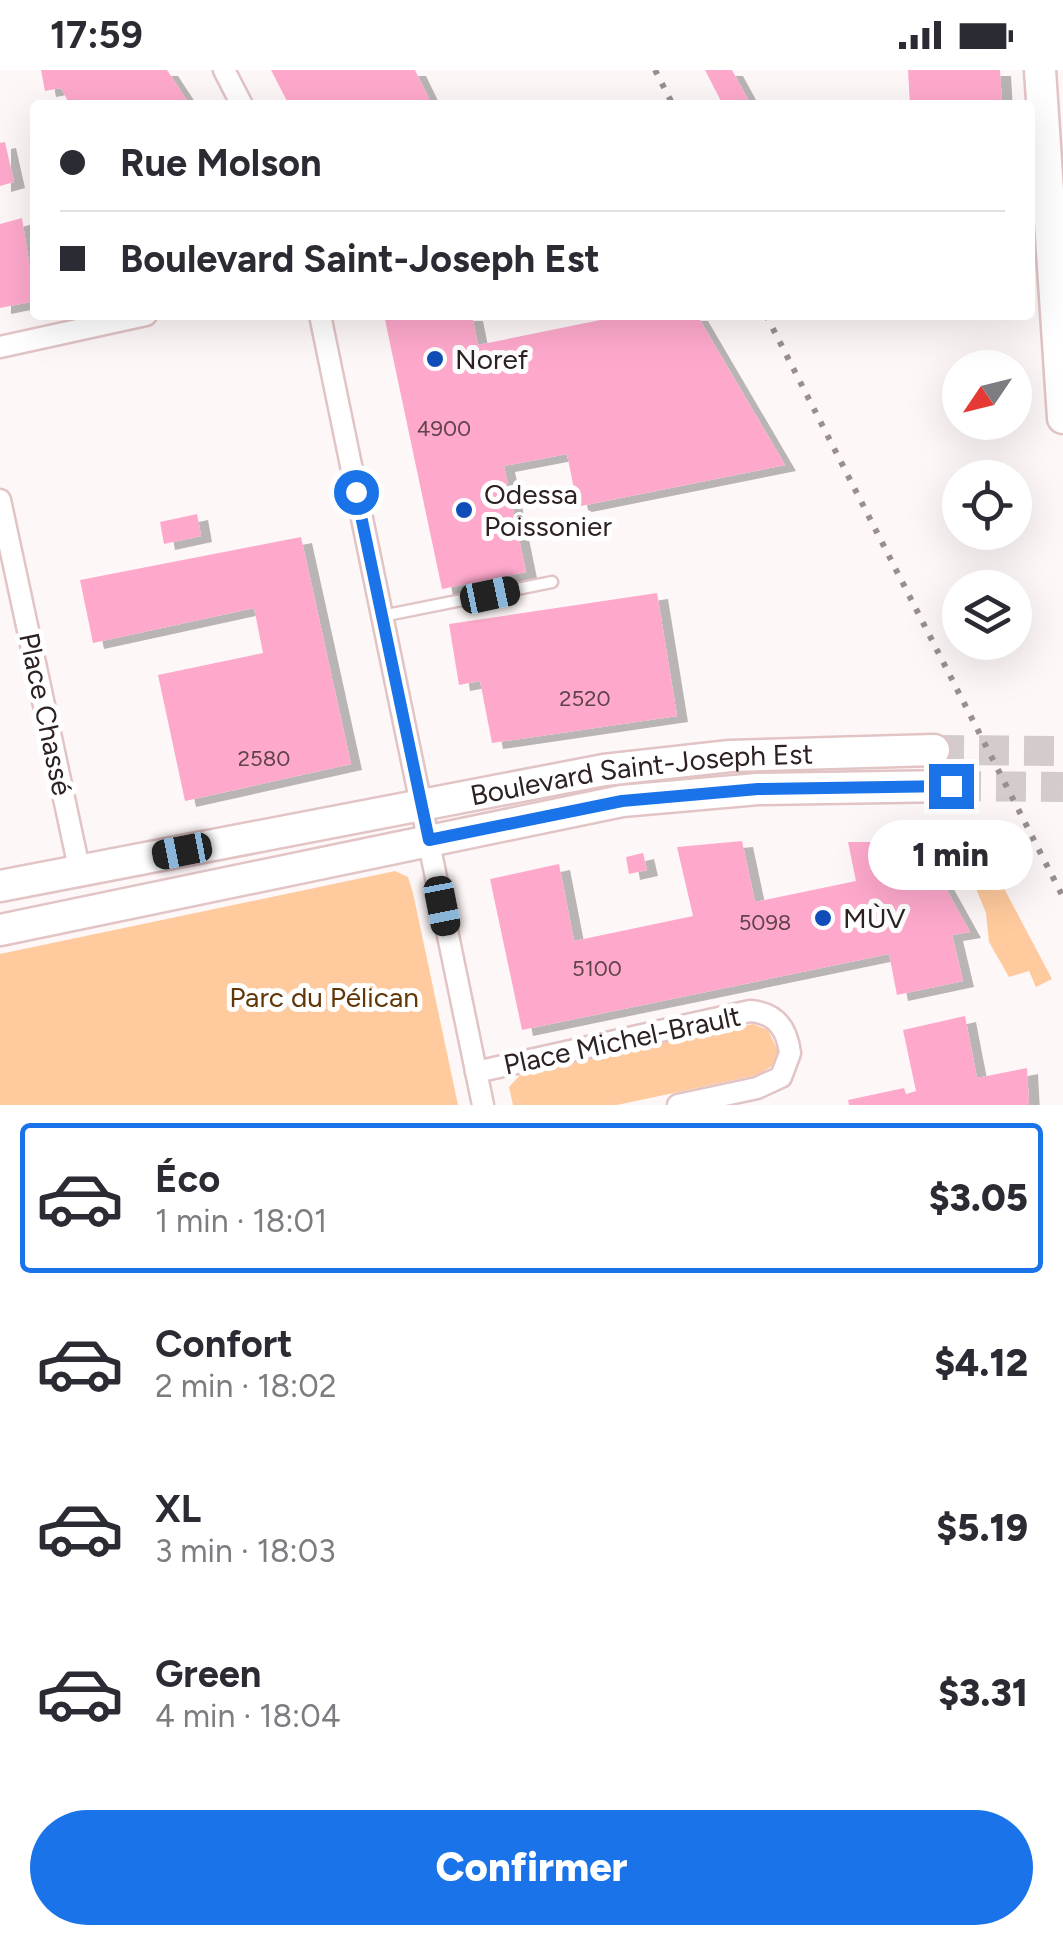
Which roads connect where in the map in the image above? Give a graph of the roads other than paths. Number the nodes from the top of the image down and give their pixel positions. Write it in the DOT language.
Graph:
graph roads {
  1 [pos="224,70"];
  2 [pos="1040,70"];
  3 [pos="239,100"];
  4 [pos="123,320"];
  5 [pos="321,320"];
  6 [pos="0,347"];
  7 [pos="1063,418"];
  8 [pos="0,500"];
  9 [pos="552,582"];
  10 [pos="382,616"];
  11 [pos="934,750"];
  12 [pos="951,786"];
  13 [pos="420,804"];
  14 [pos="429,840"];
  15 [pos="78,868"];
  16 [pos="0,886"];
  17 [pos="0,930"];
  18 [pos="476,1072"];
  19 [pos="483,1105"];
  20 [pos="678,1105"];
  1 -- 3 [label="street"];
  2 -- 7 [label="main road"];
  4 -- 6 [label="street"];
  5 -- 10 [label="street"];
  8 -- 15 [label="street, Place Chassé"];
  9 -- 10 [label="lane"];
  10 -- 13 [label="street"];
  11 -- 13 [label="main road, Boulevard Saint-Joseph Est"];
  12 -- 14 [label="main road, Boulevard Saint-Joseph Est"];
  13 -- 14 [label="street"];
  13 -- 15 [label="main road, Boulevard Saint-Joseph Est"];
  14 -- 17 [label="main road, Boulevard Saint-Joseph Est"];
  14 -- 18 [label="street"];
  15 -- 16 [label="main road, Boulevard Saint-Joseph Est"];
  18 -- 19 [label="street"];
  18 -- 20 [label="street, Place Michel-Brault"];
}
